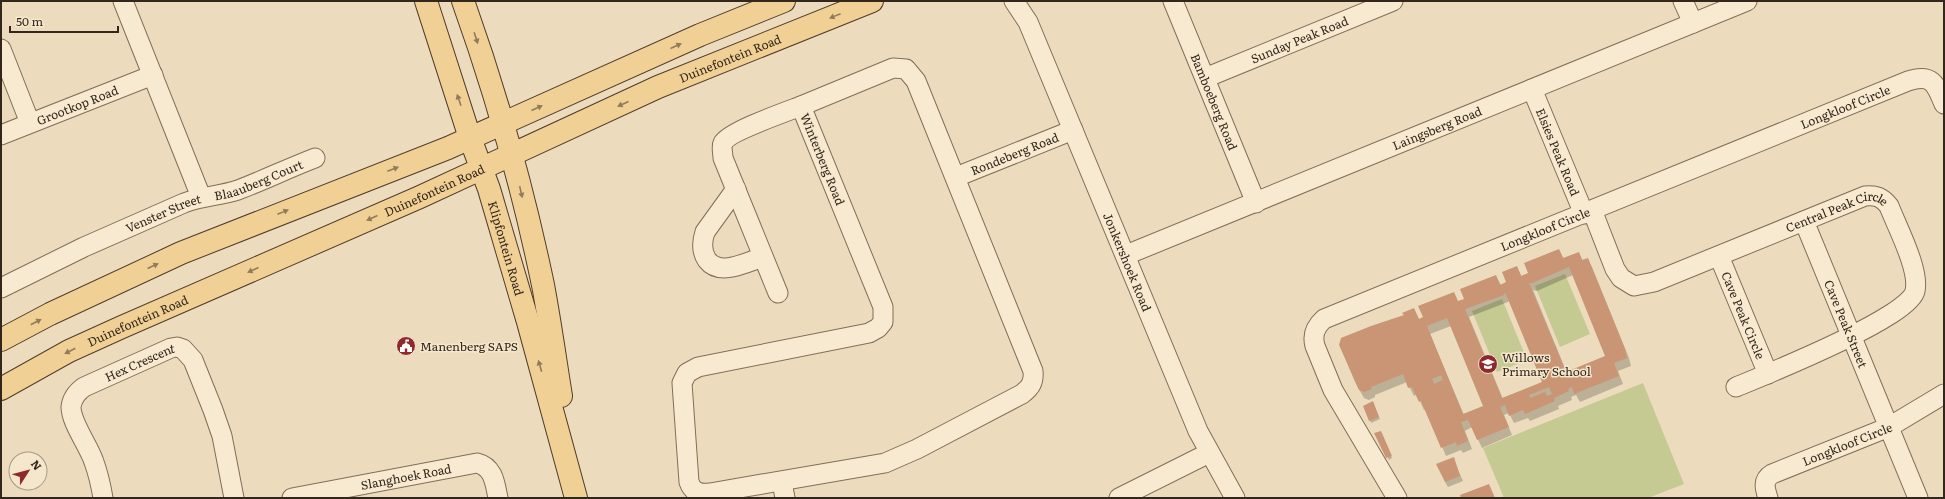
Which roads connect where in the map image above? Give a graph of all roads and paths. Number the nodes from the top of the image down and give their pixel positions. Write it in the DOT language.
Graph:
graph roads {
  1 [pos="123,1"];
  2 [pos="426,1"];
  3 [pos="463,1"];
  4 [pos="784,1"];
  5 [pos="872,1"];
  6 [pos="1014,1"];
  7 [pos="1024,1"];
  8 [pos="1173,1"];
  9 [pos="1393,1"];
  10 [pos="1683,1"];
  11 [pos="1747,1"];
  12 [pos="1028,22"];
  13 [pos="1692,23"];
  14 [pos="1,49"];
  15 [pos="153,75"];
  16 [pos="1205,78"];
  17 [pos="1532,89"];
  18 [pos="1944,104"];
  19 [pos="802,106"];
  20 [pos="30,123"];
  21 [pos="501,123"];
  22 [pos="1073,130"];
  23 [pos="1,135"];
  24 [pos="470,138"];
  25 [pos="510,155"];
  26 [pos="315,158"];
  27 [pos="481,168"];
  28 [pos="956,177"];
  29 [pos="736,188"];
  30 [pos="200,197"];
  31 [pos="1256,202"];
  32 [pos="1588,212"];
  33 [pos="1804,221"];
  34 [pos="1126,255"];
  35 [pos="1719,256"];
  36 [pos="764,257"];
  37 [pos="1,288"];
  38 [pos="778,293"];
  39 [pos="1850,337"];
  40 [pos="1,340"];
  41 [pos="1768,374"];
  42 [pos="1736,387"];
  43 [pos="1,390"];
  44 [pos="1944,394"];
  45 [pos="1888,427"];
  46 [pos="1209,453"];
  47 [pos="784,490"];
  48 [pos="370,491"];
  49 [pos="103,498"];
  50 [pos="234,498"];
  51 [pos="292,498"];
  52 [pos="498,498"];
  53 [pos="576,498"];
  54 [pos="1119,498"];
  55 [pos="1234,498"];
  56 [pos="1397,498"];
  57 [pos="1768,498"];
  58 [pos="1918,498"];
  1 -- 15 [label="street, Venster Street"];
  24 -- 2 [label="main road, Klipfontein Road, one-way"];
  3 -- 21 [label="main road, Klipfontein Road, one-way"];
  21 -- 4 [label="main road, one-way"];
  5 -- 25 [label="main road, Duinefontein Road, one-way"];
  6 -- 12 [label="street, Jonkershoek Road"];
  7 -- 12 [label="street, Jonkershoek Road"];
  8 -- 16 [label="street, Bamboeberg Road"];
  9 -- 16 [label="street, Sunday Peak Road"];
  10 -- 13 [label="street"];
  11 -- 13 [label="street, Laingsberg Road"];
  12 -- 22 [label="street, Jonkershoek Road"];
  13 -- 17 [label="street, Laingsberg Road"];
  14 -- 20 [label="street"];
  15 -- 20 [label="street, Grootkop Road"];
  15 -- 30 [label="street, Venster Street"];
  16 -- 31 [label="street, Bamboeberg Road"];
  17 -- 31 [label="street, Laingsberg Road"];
  17 -- 32 [label="street, Elsies Peak Road"];
  18 -- 32 [label="street, Longkloof Circle"];
  19 -- 28 [label="street, Winterberg Road"];
  19 -- 29 [label="street"];
  19 -- 47 [label="street, Winterberg Road"];
  20 -- 23 [label="street, Grootkop Road"];
  21 -- 24 [label="main road"];
  21 -- 25 [label="main road, Klipfontein Road"];
  22 -- 28 [label="street, Rondeberg Road"];
  22 -- 34 [label="street, Jonkershoek Road"];
  24 -- 27 [label="main road, Klipfontein Road"];
  40 -- 24 [label="main road, one-way"];
  25 -- 27 [label="main road, Duinefontein Road"];
  25 -- 53 [label="main road, Klipfontein Road, one-way"];
  26 -- 30 [label="street, Blaauberg Court"];
  27 -- 43 [label="main road, Duinefontein Road, one-way"];
  53 -- 27 [label="main road, Klipfontein Road, one-way"];
  28 -- 47 [label="street, Winterberg Road"];
  29 -- 36 [label="street"];
  29 -- 36 [label="street"];
  30 -- 37 [label="street, Venster Street"];
  31 -- 34 [label="street, Laingsberg Road"];
  32 -- 35 [label="street, Central Peak Circle"];
  32 -- 56 [label="street, Longkloof Circle"];
  33 -- 35 [label="street, Central Peak Circle"];
  33 -- 39 [label="street, Cave Peak Street"];
  33 -- 39 [label="street, Central Peak Circle"];
  34 -- 46 [label="street, Jonkershoek Road"];
  35 -- 41 [label="street, Cave Peak Circle"];
  36 -- 38 [label="street"];
  39 -- 41 [label="street, Central Peak Circle"];
  39 -- 45 [label="street, Cave Peak Street"];
  41 -- 42 [label="street, Central Peak Circle"];
  44 -- 45 [label="street, Longkloof Circle"];
  45 -- 57 [label="street, Longkloof Circle"];
  45 -- 58 [label="street, Cave Peak Street"];
  46 -- 54 [label="street"];
  46 -- 55 [label="street, Jonkershoek Road"];
  48 -- 51 [label="street, Slanghoek Road"];
  48 -- 52 [label="street, Slanghoek Road"];
  49 -- 50 [label="street, Hex Crescent"];
}
